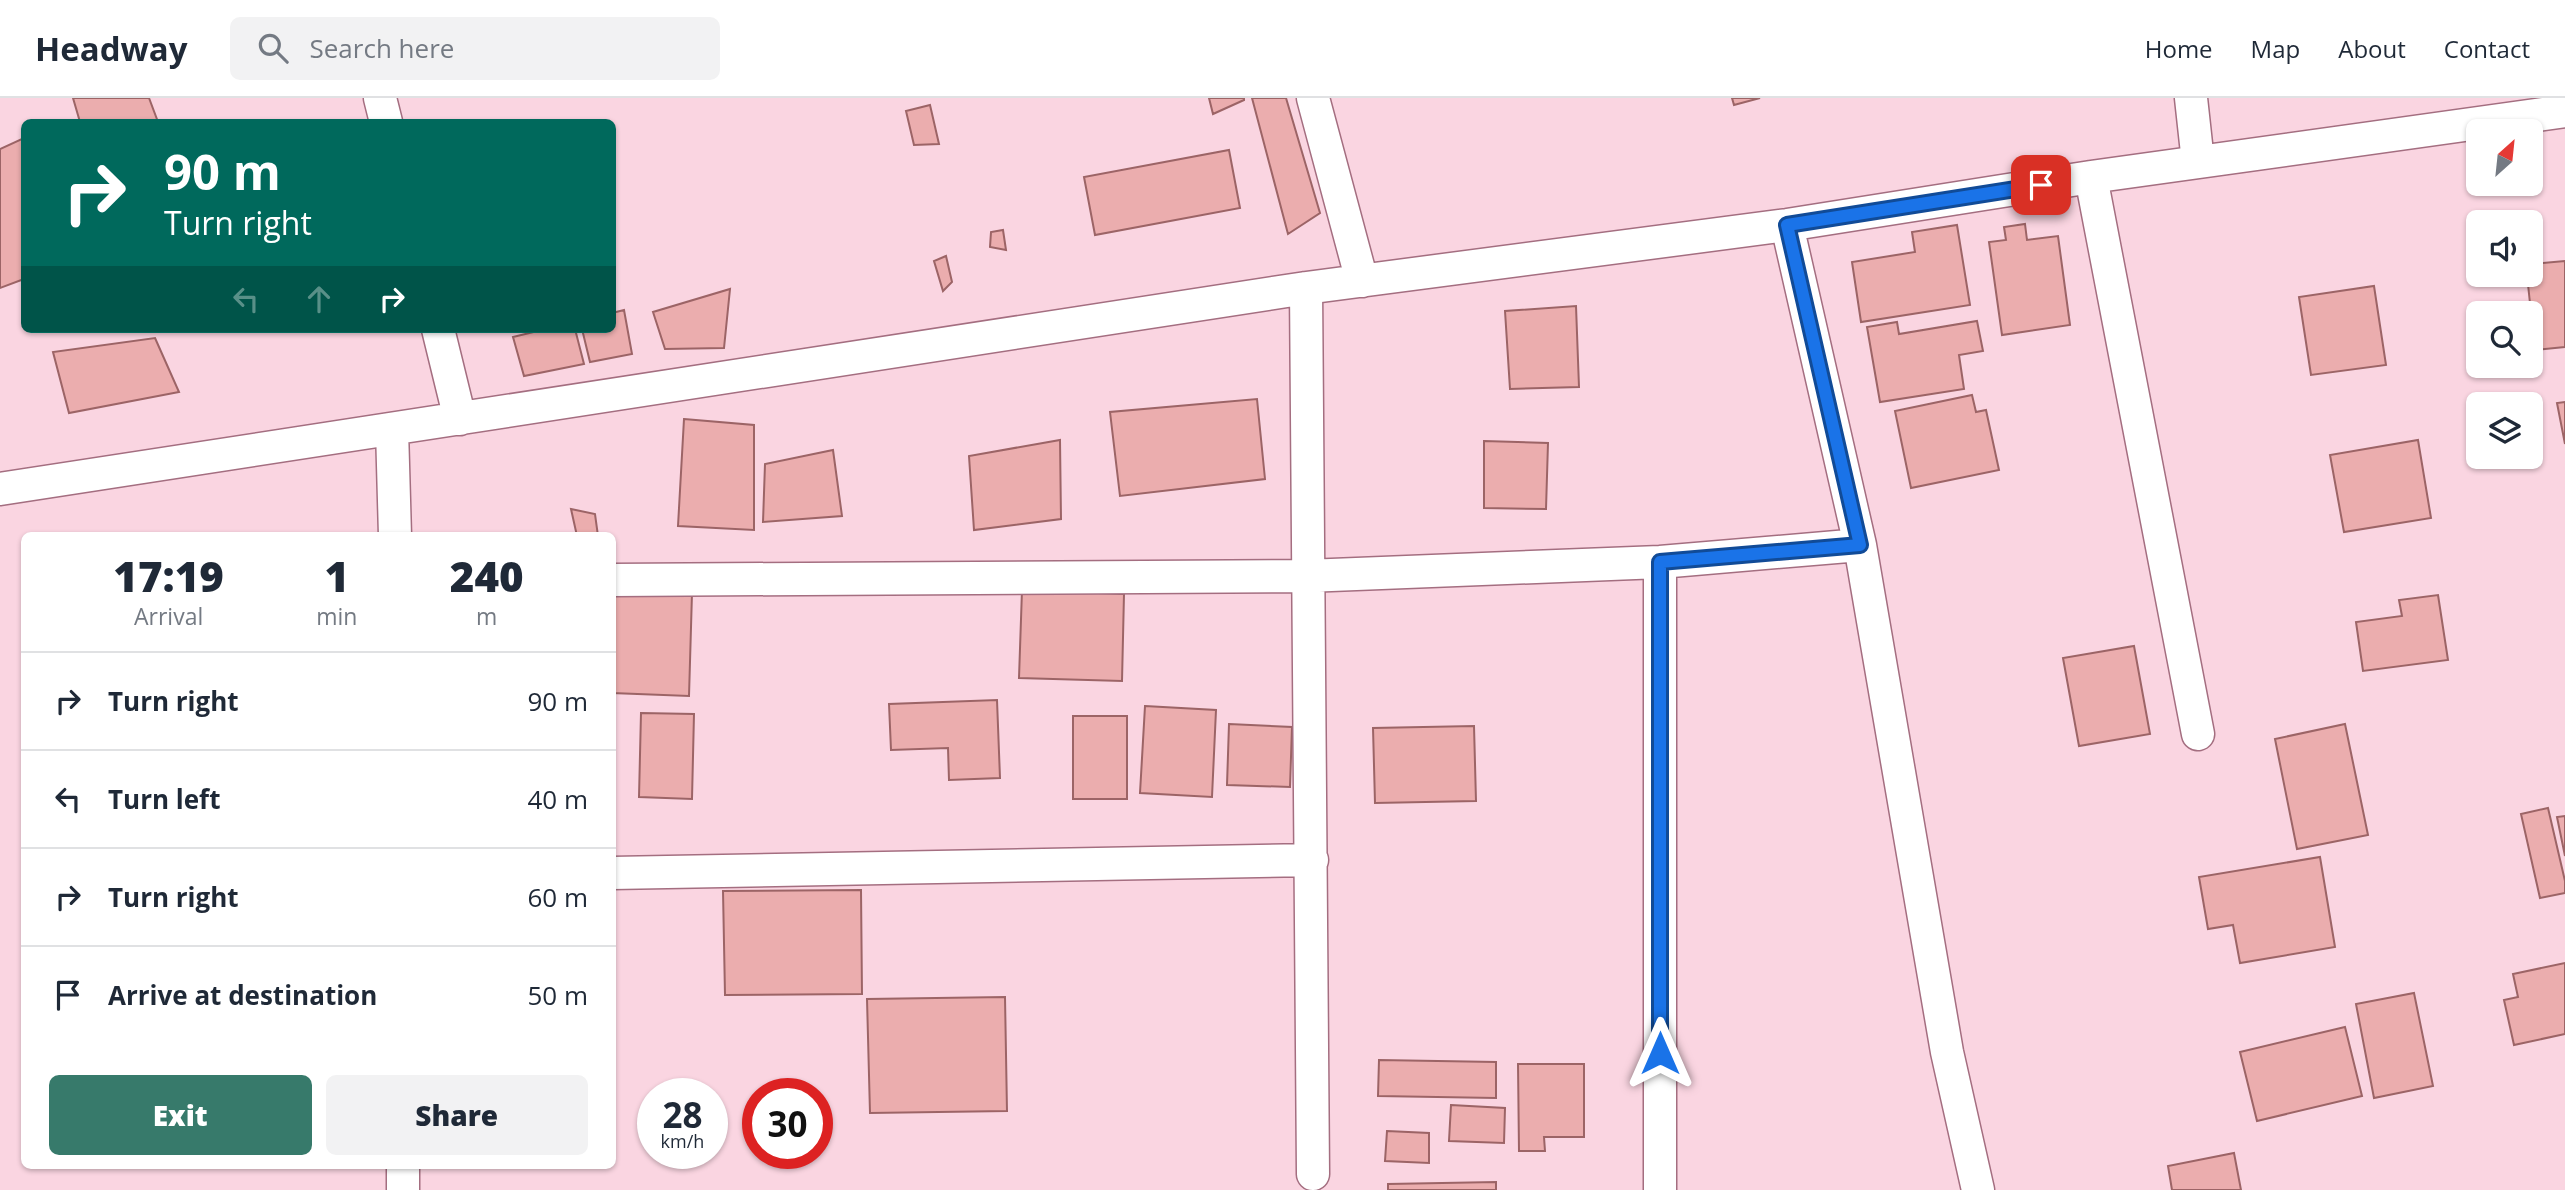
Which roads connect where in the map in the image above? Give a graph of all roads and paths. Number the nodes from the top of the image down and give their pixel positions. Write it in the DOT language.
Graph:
graph roads {
  1 [pos="380,98"];
  2 [pos="1313,98"];
  3 [pos="2192,98"];
  4 [pos="2565,111"];
  5 [pos="386,119"];
  6 [pos="2198,162"];
  7 [pos="2091,177"];
  8 [pos="1787,225"];
  9 [pos="1362,281"];
  10 [pos="1306,288"];
  11 [pos="439,333"];
  12 [pos="460,419"];
  13 [pos="392,429"];
  14 [pos="0,489"];
  15 [pos="395,532"];
  16 [pos="1860,545"];
  17 [pos="1660,562"];
  18 [pos="1306,576"];
  19 [pos="616,580"];
  20 [pos="2198,734"];
  21 [pos="1312,860"];
  22 [pos="616,873"];
  23 [pos="402,1169"];
  24 [pos="1313,1174"];
  25 [pos="403,1190"];
  26 [pos="1660,1190"];
  27 [pos="1978,1190"];
  1 -- 5 [label="street"];
  2 -- 9 [label="street"];
  3 -- 6 [label="street"];
  4 -- 6 [label="street"];
  6 -- 7 [label="street"];
  7 -- 8 [label="street"];
  7 -- 20 [label="street"];
  8 -- 9 [label="street"];
  8 -- 16 [label="street"];
  9 -- 10 [label="street"];
  10 -- 12 [label="street"];
  10 -- 18 [label="street"];
  11 -- 12 [label="street"];
  12 -- 13 [label="street"];
  13 -- 14 [label="street"];
  13 -- 15 [label="street"];
  16 -- 17 [label="street"];
  16 -- 27 [label="street"];
  17 -- 18 [label="street"];
  17 -- 26 [label="street"];
  18 -- 19 [label="street"];
  18 -- 21 [label="street"];
  21 -- 22 [label="street"];
  21 -- 24 [label="street"];
  23 -- 25 [label="street"];
}
